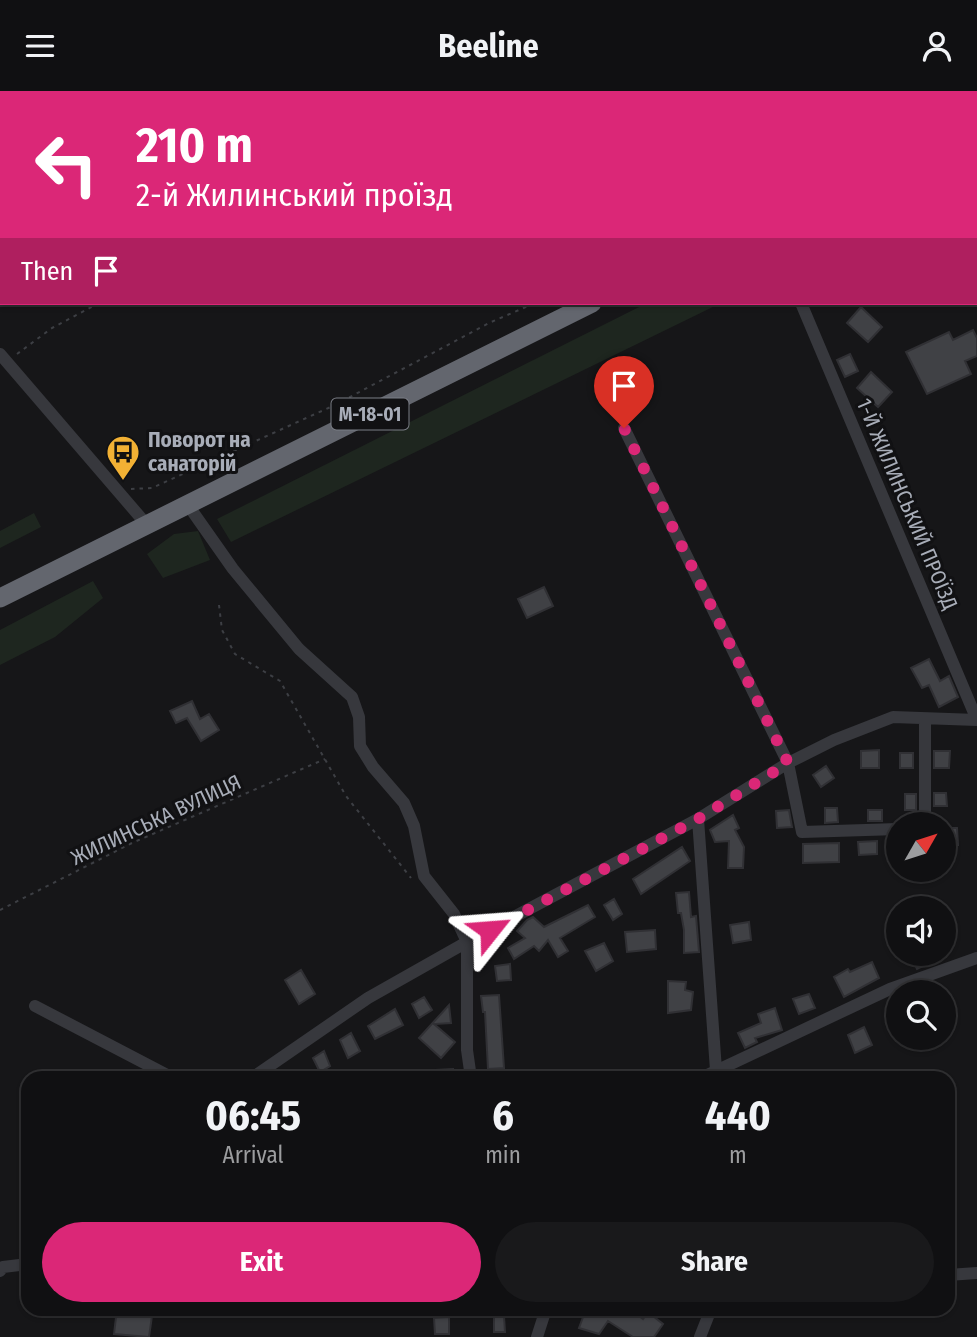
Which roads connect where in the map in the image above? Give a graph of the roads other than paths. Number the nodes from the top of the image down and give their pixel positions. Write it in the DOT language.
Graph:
graph roads {
  1 [pos="588,305"];
  2 [pos="802,305"];
  3 [pos="3,358"];
  4 [pos="624,428"];
  5 [pos="188,505"];
  6 [pos="148,525"];
  7 [pos="0,598"];
  8 [pos="925,719"];
  9 [pos="977,720"];
  10 [pos="788,763"];
  11 [pos="925,812"];
  12 [pos="698,819"];
  13 [pos="886,829"];
  14 [pos="467,942"];
  15 [pos="977,958"];
  16 [pos="35,1006"];
  17 [pos="716,1070"];
  18 [pos="160,1071"];
  19 [pos="262,1071"];
  20 [pos="470,1071"];
  21 [pos="21,1265"];
  22 [pos="0,1271"];
  23 [pos="977,1273"];
  24 [pos="955,1275"];
  25 [pos="544,1316"];
  26 [pos="708,1316"];
  27 [pos="537,1337"];
  28 [pos="701,1337"];
  1 -- 5 [label="highway, М-18-01"];
  2 -- 9 [label="street, 1-Й ЖИЛИНСЬКИЙ ПРОЇЗД"];
  3 -- 6 [label="street"];
  4 -- 10 [label="street"];
  5 -- 6 [label="highway, М-18-01"];
  5 -- 14 [label="street"];
  6 -- 7 [label="highway, М-18-01"];
  8 -- 9 [label="street"];
  8 -- 10 [label="street"];
  8 -- 11 [label="street"];
  10 -- 12 [label="street"];
  10 -- 13 [label="street"];
  12 -- 14 [label="street"];
  12 -- 17 [label="street"];
  14 -- 19 [label="street"];
  14 -- 20 [label="street"];
  15 -- 17 [label="street"];
  16 -- 18 [label="street"];
  21 -- 22 [label="street"];
  23 -- 24 [label="street"];
  25 -- 27 [label="street"];
  26 -- 28 [label="street"];
}
